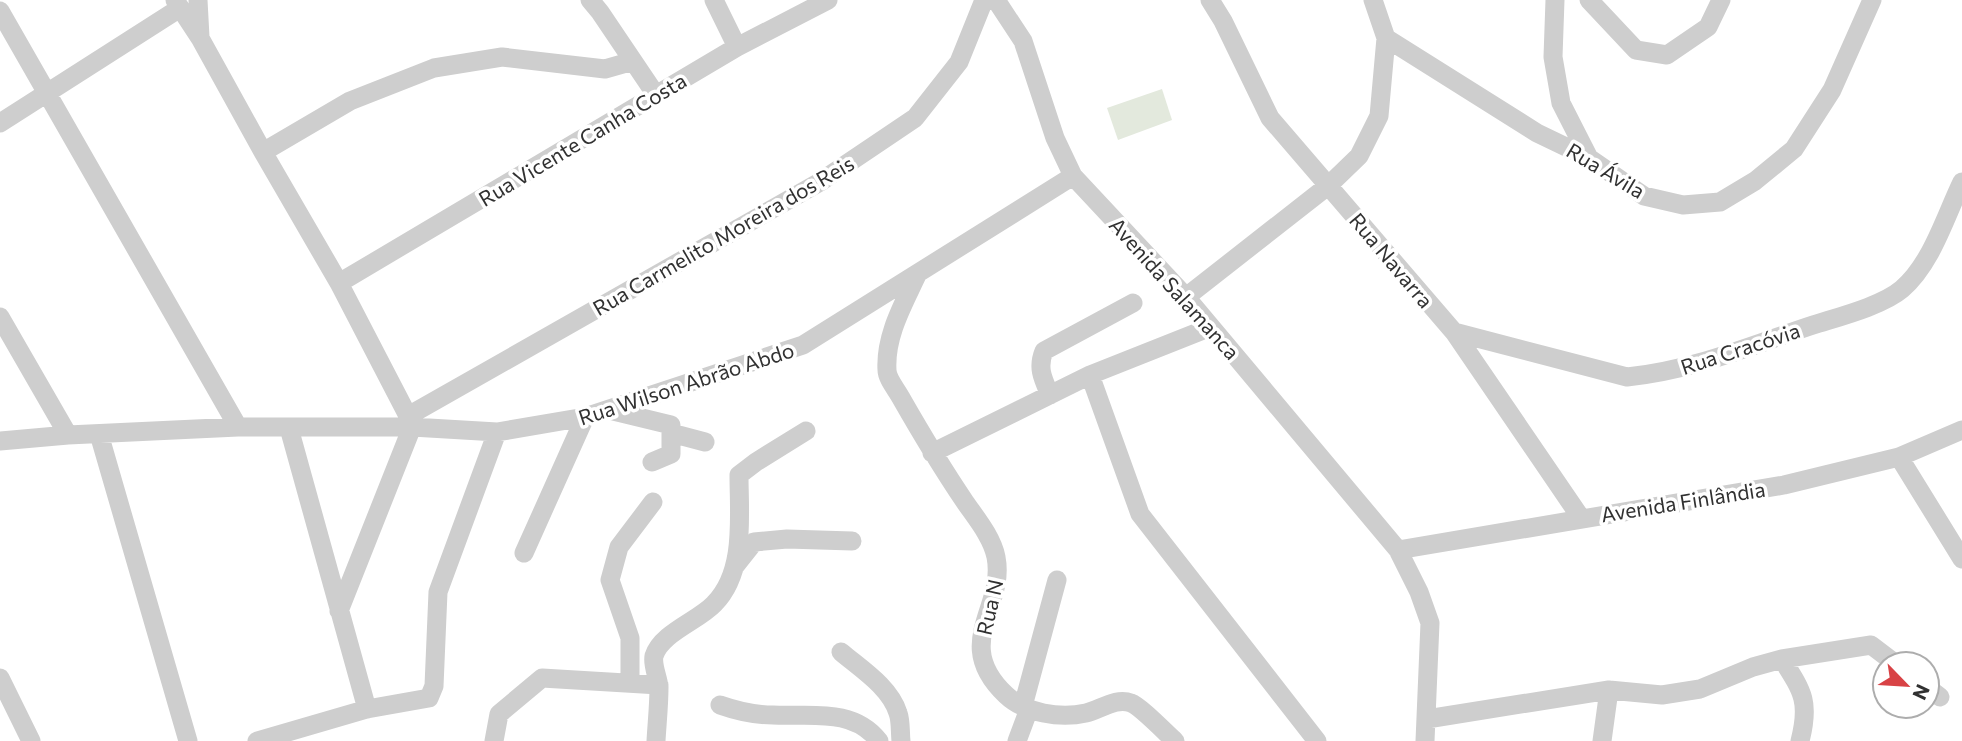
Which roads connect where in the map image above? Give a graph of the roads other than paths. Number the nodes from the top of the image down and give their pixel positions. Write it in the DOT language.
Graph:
graph roads {
  1 [pos="590,0"];
  2 [pos="714,0"];
  3 [pos="828,0"];
  4 [pos="984,0"];
  5 [pos="996,0"];
  6 [pos="1210,0"];
  7 [pos="1373,0"];
  8 [pos="1555,0"];
  9 [pos="1589,0"];
  10 [pos="1721,0"];
  11 [pos="1872,0"];
  12 [pos="184,3"];
  13 [pos="0,11"];
  14 [pos="1386,38"];
  15 [pos="737,47"];
  16 [pos="633,61"];
  17 [pos="46,93"];
  18 [pos="656,95"];
  19 [pos="0,123"];
  20 [pos="263,152"];
  21 [pos="1588,158"];
  22 [pos="1073,176"];
  23 [pos="1962,182"];
  24 [pos="1329,185"];
  25 [pos="917,274"];
  26 [pos="339,283"];
  27 [pos="1186,297"];
  28 [pos="1133,303"];
  29 [pos="0,317"];
  30 [pos="1211,327"];
  31 [pos="1454,332"];
  32 [pos="1090,375"];
  33 [pos="1050,394"];
  34 [pos="608,410"];
  35 [pos="585,417"];
  36 [pos="410,421"];
  37 [pos="238,427"];
  38 [pos="289,428"];
  39 [pos="1962,430"];
  40 [pos="806,431"];
  41 [pos="497,432"];
  42 [pos="671,433"];
  43 [pos="99,434"];
  44 [pos="68,435"];
  45 [pos="0,441"];
  46 [pos="705,442"];
  47 [pos="932,453"];
  48 [pos="1899,457"];
  49 [pos="652,462"];
  50 [pos="653,502"];
  51 [pos="1581,518"];
  52 [pos="852,541"];
  53 [pos="1398,550"];
  54 [pos="524,554"];
  55 [pos="1962,559"];
  56 [pos="734,567"];
  57 [pos="1057,580"];
  58 [pos="339,611"];
  59 [pos="1878,650"];
  60 [pos="841,652"];
  61 [pos="1782,659"];
  62 [pos="0,678"];
  63 [pos="630,683"];
  64 [pos="659,685"];
  65 [pos="1609,690"];
  66 [pos="720,705"];
  67 [pos="1026,708"];
  68 [pos="368,709"];
  69 [pos="1427,719"];
  70 [pos="32,741"];
  71 [pos="188,741"];
  72 [pos="257,741"];
  73 [pos="494,741"];
  74 [pos="656,741"];
  75 [pos="879,741"];
  76 [pos="901,741"];
  77 [pos="1017,741"];
  78 [pos="1175,741"];
  79 [pos="1317,741"];
  80 [pos="1425,741"];
  81 [pos="1602,741"];
  82 [pos="1800,741"];
  1 -- 16 [label="street"];
  2 -- 15 [label="street"];
  3 -- 15 [label="street, Rua Vicente Canha Costa"];
  4 -- 36 [label="street, Rua Carmelito Moreira dos Reis"];
  5 -- 22 [label="street, Avenida Salamanca"];
  6 -- 24 [label="street, Rua Navarra"];
  7 -- 14 [label="street"];
  8 -- 21 [label="street"];
  9 -- 10 [label="street"];
  11 -- 21 [label="street, Rua Ávila"];
  12 -- 17 [label="street"];
  12 -- 20 [label="street"];
  13 -- 17 [label="street"];
  14 -- 21 [label="street, Rua Ávila"];
  14 -- 24 [label="street"];
  15 -- 18 [label="street, Rua Vicente Canha Costa"];
  16 -- 18 [label="street"];
  16 -- 20 [label="street"];
  17 -- 19 [label="street"];
  17 -- 37 [label="street"];
  18 -- 26 [label="street, Rua Vicente Canha Costa"];
  20 -- 26 [label="street"];
  22 -- 25 [label="street, Rua Wilson Abrão Abdo"];
  22 -- 27 [label="street, Avenida Salamanca"];
  23 -- 31 [label="street, Rua Cracóvia"];
  24 -- 27 [label="street"];
  24 -- 31 [label="street, Rua Navarra"];
  25 -- 34 [label="street, Rua Wilson Abrão Abdo"];
  25 -- 47 [label="street, Rua N"];
  26 -- 36 [label="street"];
  27 -- 30 [label="street, Avenida Salamanca"];
  28 -- 33 [label="street"];
  29 -- 44 [label="street"];
  30 -- 32 [label="street"];
  30 -- 53 [label="street, Avenida Salamanca"];
  31 -- 51 [label="street, Rua Navarra"];
  32 -- 33 [label="street"];
  32 -- 79 [label="street"];
  33 -- 47 [label="street"];
  34 -- 35 [label="street, Rua Wilson Abrão Abdo"];
  34 -- 42 [label="street"];
  35 -- 41 [label="street, Rua Wilson Abrão Abdo"];
  35 -- 54 [label="street"];
  36 -- 38 [label="street, Rua Wilson Abrão Abdo"];
  36 -- 41 [label="street, Rua Wilson Abrão Abdo"];
  36 -- 58 [label="street"];
  37 -- 38 [label="street, Rua Wilson Abrão Abdo"];
  37 -- 43 [label="street, Rua Wilson Abrão Abdo"];
  38 -- 58 [label="street"];
  39 -- 48 [label="street, Avenida Finlândia"];
  40 -- 56 [label="street"];
  41 -- 68 [label="street"];
  42 -- 46 [label="street"];
  42 -- 49 [label="street"];
  43 -- 44 [label="street, Rua Wilson Abrão Abdo"];
  43 -- 71 [label="street"];
  44 -- 45 [label="street, Rua Wilson Abrão Abdo"];
  47 -- 67 [label="street, Rua N"];
  48 -- 51 [label="street, Avenida Finlândia"];
  48 -- 55 [label="street"];
  50 -- 63 [label="street"];
  51 -- 53 [label="street, Avenida Finlândia"];
  52 -- 56 [label="street"];
  53 -- 69 [label="street, Avenida Salamanca"];
  56 -- 64 [label="street"];
  57 -- 67 [label="street"];
  58 -- 68 [label="street"];
  59 -- 61 [label="street"];
  60 -- 76 [label="street"];
  61 -- 65 [label="street"];
  61 -- 82 [label="street"];
  62 -- 70 [label="street"];
  63 -- 64 [label="street"];
  63 -- 73 [label="street"];
  64 -- 74 [label="street"];
  65 -- 69 [label="street"];
  65 -- 81 [label="street"];
  66 -- 75 [label="street"];
  67 -- 77 [label="street"];
  67 -- 78 [label="street"];
  68 -- 72 [label="street"];
  69 -- 80 [label="street, Avenida Salamanca"];
}
